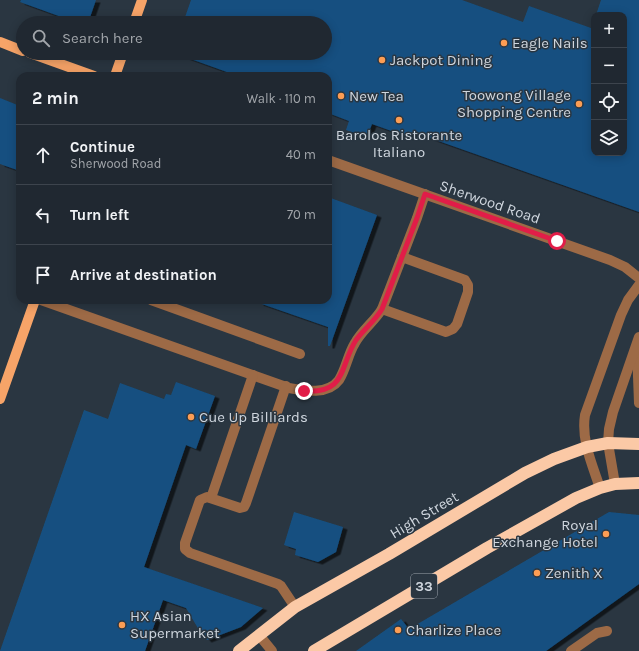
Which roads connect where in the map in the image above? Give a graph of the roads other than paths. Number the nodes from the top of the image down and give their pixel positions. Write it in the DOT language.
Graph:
graph roads {
  1 [pos="142,0"];
  2 [pos="136,16"];
  3 [pos="0,42"];
  4 [pos="16,48"];
  5 [pos="49,60"];
  6 [pos="121,60"];
  7 [pos="83,72"];
  8 [pos="116,72"];
  9 [pos="332,161"];
  10 [pos="425,194"];
  11 [pos="402,257"];
  12 [pos="639,278"];
  13 [pos="639,285"];
  14 [pos="34,304"];
  15 [pos="52,304"];
  16 [pos="162,304"];
  17 [pos="382,309"];
  18 [pos="638,339"];
  19 [pos="300,354"];
  20 [pos="253,375"];
  21 [pos="286,386"];
  22 [pos="0,399"];
  23 [pos="639,403"];
  24 [pos="608,444"];
  25 [pos="639,444"];
  26 [pos="587,447"];
  27 [pos="639,483"];
  28 [pos="615,484"];
  29 [pos="600,488"];
  30 [pos="211,498"];
  31 [pos="295,607"];
  32 [pos="607,630"];
  33 [pos="258,635"];
  34 [pos="239,651"];
  35 [pos="272,651"];
  36 [pos="314,651"];
  37 [pos="571,651"];
  1 -- 2 [label="main road"];
  3 -- 4 [label="main road"];
  5 -- 7 [label="main road"];
  6 -- 8 [label="main road"];
  9 -- 10 [label="street, Sherwood Road"];
  10 -- 11 [label="street"];
  10 -- 12 [label="street, Sherwood Road"];
  11 -- 17 [label="street"];
  11 -- 17 [label="street"];
  13 -- 26 [label="street"];
  14 -- 22 [label="main road"];
  15 -- 20 [label="street"];
  16 -- 19 [label="street"];
  17 -- 21 [label="street"];
  18 -- 23 [label="street"];
  18 -- 24 [label="street"];
  20 -- 21 [label="street"];
  20 -- 30 [label="street"];
  21 -- 30 [label="street"];
  24 -- 25 [label="highway, High Street"];
  24 -- 26 [label="highway, High Street"];
  24 -- 28 [label="street"];
  26 -- 29 [label="street"];
  26 -- 31 [label="highway, High Street"];
  27 -- 28 [label="highway, 33"];
  28 -- 29 [label="highway, 33"];
  29 -- 36 [label="highway, 33"];
  30 -- 31 [label="street"];
  31 -- 33 [label="highway, High Street"];
  32 -- 37 [label="street"];
  33 -- 34 [label="highway, High Street"];
  33 -- 35 [label="street"];
}
